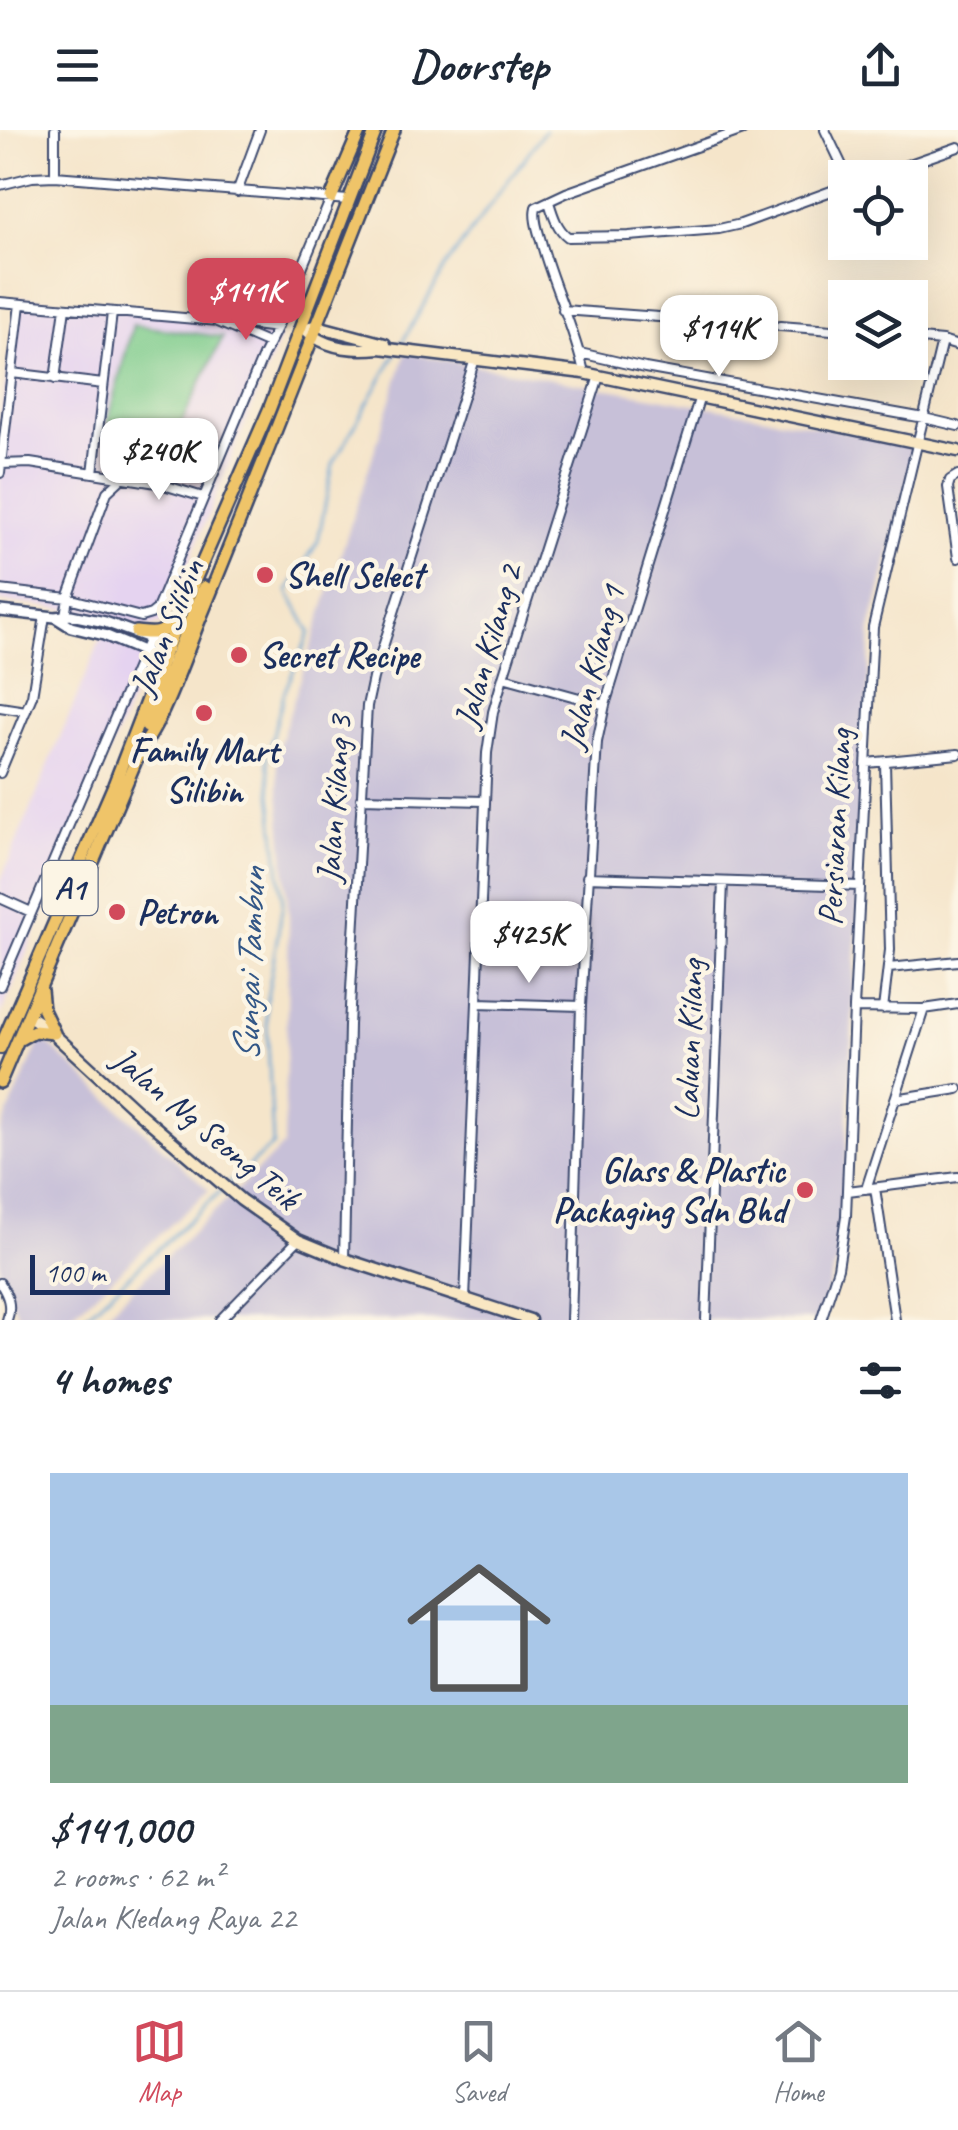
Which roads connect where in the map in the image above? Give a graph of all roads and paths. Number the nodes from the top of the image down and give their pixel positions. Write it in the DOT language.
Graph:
graph roads {
  1 [pos="55,130"];
  2 [pos="260,130"];
  3 [pos="360,130"];
  4 [pos="376,130"];
  5 [pos="394,130"];
  6 [pos="743,130"];
  7 [pos="825,130"];
  8 [pos="958,147"];
  9 [pos="839,160"];
  10 [pos="921,160"];
  11 [pos="377,172"];
  12 [pos="55,176"];
  13 [pos="0,184"];
  14 [pos="237,192"];
  15 [pos="828,192"];
  16 [pos="332,198"];
  17 [pos="348,200"];
  18 [pos="548,202"];
  19 [pos="0,302"];
  20 [pos="20,304"];
  21 [pos="65,308"];
  22 [pos="563,310"];
  23 [pos="112,313"];
  24 [pos="700,320"];
  25 [pos="218,322"];
  26 [pos="780,326"];
  27 [pos="303,327"];
  28 [pos="277,328"];
  29 [pos="828,330"];
  30 [pos="315,332"];
  31 [pos="928,340"];
  32 [pos="942,341"];
  33 [pos="269,344"];
  34 [pos="958,346"];
  35 [pos="580,353"];
  36 [pos="472,359"];
  37 [pos="584,373"];
  38 [pos="12,374"];
  39 [pos="599,376"];
  40 [pos="55,379"];
  41 [pos="103,384"];
  42 [pos="700,396"];
  43 [pos="924,418"];
  44 [pos="958,426"];
  45 [pos="918,442"];
  46 [pos="958,451"];
  47 [pos="1,468"];
  48 [pos="95,473"];
  49 [pos="958,475"];
  50 [pos="121,479"];
  51 [pos="108,492"];
  52 [pos="203,497"];
  53 [pos="229,546"];
  54 [pos="958,558"];
  55 [pos="0,590"];
  56 [pos="68,598"];
  57 [pos="0,612"];
  58 [pos="180,614"];
  59 [pos="57,618"];
  60 [pos="136,632"];
  61 [pos="148,638"];
  62 [pos="142,652"];
  63 [pos="168,656"];
  64 [pos="504,677"];
  65 [pos="605,705"];
  66 [pos="0,707"];
  67 [pos="26,710"];
  68 [pos="142,746"];
  69 [pos="958,754"];
  70 [pos="867,763"];
  71 [pos="885,763"];
  72 [pos="0,773"];
  73 [pos="361,798"];
  74 [pos="484,801"];
  75 [pos="587,877"];
  76 [pos="722,882"];
  77 [pos="860,886"];
  78 [pos="0,898"];
  79 [pos="31,912"];
  80 [pos="0,955"];
  81 [pos="11,959"];
  82 [pos="958,961"];
  83 [pos="889,968"];
  84 [pos="0,986"];
  85 [pos="41,986"];
  86 [pos="477,1003"];
  87 [pos="958,1004"];
  88 [pos="581,1006"];
  89 [pos="854,1008"];
  90 [pos="882,1009"];
  91 [pos="924,1009"];
  92 [pos="29,1016"];
  93 [pos="10,1027"];
  94 [pos="54,1034"];
  95 [pos="17,1042"];
  96 [pos="0,1048"];
  97 [pos="0,1082"];
  98 [pos="958,1089"];
  99 [pos="895,1099"];
  100 [pos="957,1177"];
  101 [pos="870,1188"];
  102 [pos="958,1190"];
  103 [pos="848,1191"];
  104 [pos="298,1240"];
  105 [pos="344,1259"];
  106 [pos="0,1283"];
  107 [pos="465,1300"];
  108 [pos="8,1320"];
  109 [pos="220,1320"];
  110 [pos="530,1320"];
  111 [pos="571,1320"];
  112 [pos="706,1320"];
  113 [pos="821,1320"];
  114 [pos="895,1320"];
  1 -- 12 [label="street"];
  2 -- 14 [label="street"];
  3 -- 16 [label="main road"];
  4 -- 17 [label="main road, Jalan Silibin / A1"];
  5 -- 11 [label="main road, Jalan Silibin / A1"];
  6 -- 18 [label="street"];
  7 -- 9 [label="street"];
  8 -- 10 [label="street"];
  11 -- 17 [label="main road"];
  11 -- 30 [label="main road, Jalan Silibin / A1"];
  12 -- 13 [label="street"];
  12 -- 14 [label="street"];
  14 -- 16 [label="street"];
  15 -- 18 [label="street"];
  16 -- 17 [label="street"];
  16 -- 28 [label="street"];
  17 -- 27 [label="main road, Jalan Silibin / A1"];
  18 -- 22 [label="street"];
  19 -- 20 [label="street"];
  20 -- 21 [label="street"];
  20 -- 38 [label="street"];
  21 -- 23 [label="street"];
  21 -- 40 [label="street"];
  22 -- 24 [label="street"];
  22 -- 35 [label="street"];
  23 -- 25 [label="street"];
  23 -- 41 [label="street"];
  25 -- 28 [label="street"];
  25 -- 33 [label="street"];
  26 -- 29 [label="street"];
  27 -- 30 [label="main road"];
  27 -- 58 [label="main road, Jalan Silibin / A1"];
  28 -- 33 [label="street"];
  30 -- 36 [label="main road"];
  30 -- 53 [label="main road, Jalan Silibin / A1"];
  31 -- 32 [label="street"];
  32 -- 34 [label="street"];
  32 -- 43 [label="street, Persiaran Kilang"];
  33 -- 52 [label="street"];
  35 -- 37 [label="street"];
  35 -- 43 [label="street"];
  36 -- 37 [label="main road"];
  36 -- 73 [label="street, Jalan Kilang 3"];
  37 -- 39 [label="main road"];
  38 -- 40 [label="street"];
  38 -- 47 [label="street"];
  39 -- 42 [label="main road"];
  39 -- 64 [label="street, Jalan Kilang 2"];
  40 -- 41 [label="street"];
  41 -- 48 [label="street"];
  42 -- 45 [label="main road"];
  42 -- 65 [label="street, Jalan Kilang 1"];
  43 -- 44 [label="street"];
  43 -- 45 [label="street, Persiaran Kilang"];
  45 -- 46 [label="main road"];
  45 -- 70 [label="street, Persiaran Kilang"];
  47 -- 48 [label="street"];
  48 -- 50 [label="street"];
  48 -- 51 [label="street"];
  49 -- 54 [label="street"];
  50 -- 51 [label="street"];
  50 -- 52 [label="street"];
  51 -- 56 [label="street"];
  52 -- 56 [label="street"];
  53 -- 63 [label="main road"];
  53 -- 68 [label="main road, Jalan Silibin / A1"];
  55 -- 56 [label="street"];
  56 -- 59 [label="street"];
  57 -- 59 [label="street"];
  58 -- 60 [label="main road"];
  58 -- 63 [label="main road, Jalan Silibin / A1"];
  59 -- 60 [label="street"];
  59 -- 62 [label="street"];
  59 -- 67 [label="street"];
  60 -- 61 [label="street"];
  61 -- 62 [label="street, Jalan Silibin"];
  61 -- 63 [label="street"];
  62 -- 63 [label="street"];
  62 -- 79 [label="street, Jalan Silibin"];
  63 -- 68 [label="main road"];
  63 -- 93 [label="main road, Jalan Silibin / A1"];
  64 -- 65 [label="street"];
  64 -- 74 [label="street, Jalan Kilang 2"];
  65 -- 75 [label="street, Jalan Kilang 1"];
  66 -- 67 [label="street"];
  67 -- 72 [label="street"];
  68 -- 85 [label="main road, Jalan Silibin / A1"];
  69 -- 71 [label="street"];
  70 -- 71 [label="street"];
  70 -- 77 [label="street, Persiaran Kilang"];
  71 -- 83 [label="street"];
  73 -- 74 [label="street"];
  73 -- 105 [label="street, Jalan Kilang 3"];
  74 -- 86 [label="street, Jalan Kilang 2"];
  75 -- 76 [label="street"];
  75 -- 88 [label="street, Jalan Kilang 1"];
  76 -- 77 [label="street"];
  76 -- 112 [label="street, Laluan Kilang"];
  77 -- 89 [label="street, Persiaran Kilang"];
  78 -- 79 [label="street"];
  79 -- 81 [label="street, Jalan Silibin"];
  80 -- 81 [label="street"];
  81 -- 84 [label="street, Jalan Silibin"];
  82 -- 83 [label="street"];
  83 -- 90 [label="street"];
  85 -- 92 [label="main road, Jalan Silibin / A1"];
  85 -- 94 [label="main road"];
  86 -- 88 [label="street"];
  86 -- 107 [label="street, Jalan Kilang 2"];
  87 -- 91 [label="street"];
  88 -- 111 [label="street, Jalan Kilang 1"];
  89 -- 90 [label="street"];
  89 -- 103 [label="street, Persiaran Kilang"];
  90 -- 91 [label="street"];
  91 -- 99 [label="street"];
  92 -- 93 [label="main road"];
  92 -- 94 [label="main road, Jalan Ng Seong Teik"];
  92 -- 95 [label="main road, Jalan Silibin / A1"];
  93 -- 96 [label="main road, Jalan Silibin / A1"];
  94 -- 95 [label="main road"];
  94 -- 104 [label="main road, Jalan Ng Seong Teik"];
  95 -- 97 [label="main road, Jalan Silibin / A1"];
  98 -- 99 [label="street"];
  99 -- 101 [label="street"];
  100 -- 101 [label="street"];
  100 -- 102 [label="street"];
  101 -- 103 [label="street"];
  101 -- 114 [label="street"];
  103 -- 113 [label="street, Persiaran Kilang"];
  104 -- 105 [label="main road, Jalan Ng Seong Teik"];
  104 -- 109 [label="street"];
  105 -- 107 [label="main road, Jalan Ng Seong Teik"];
  106 -- 108 [label="street"];
  107 -- 110 [label="main road, Jalan Ng Seong Teik"];
}
